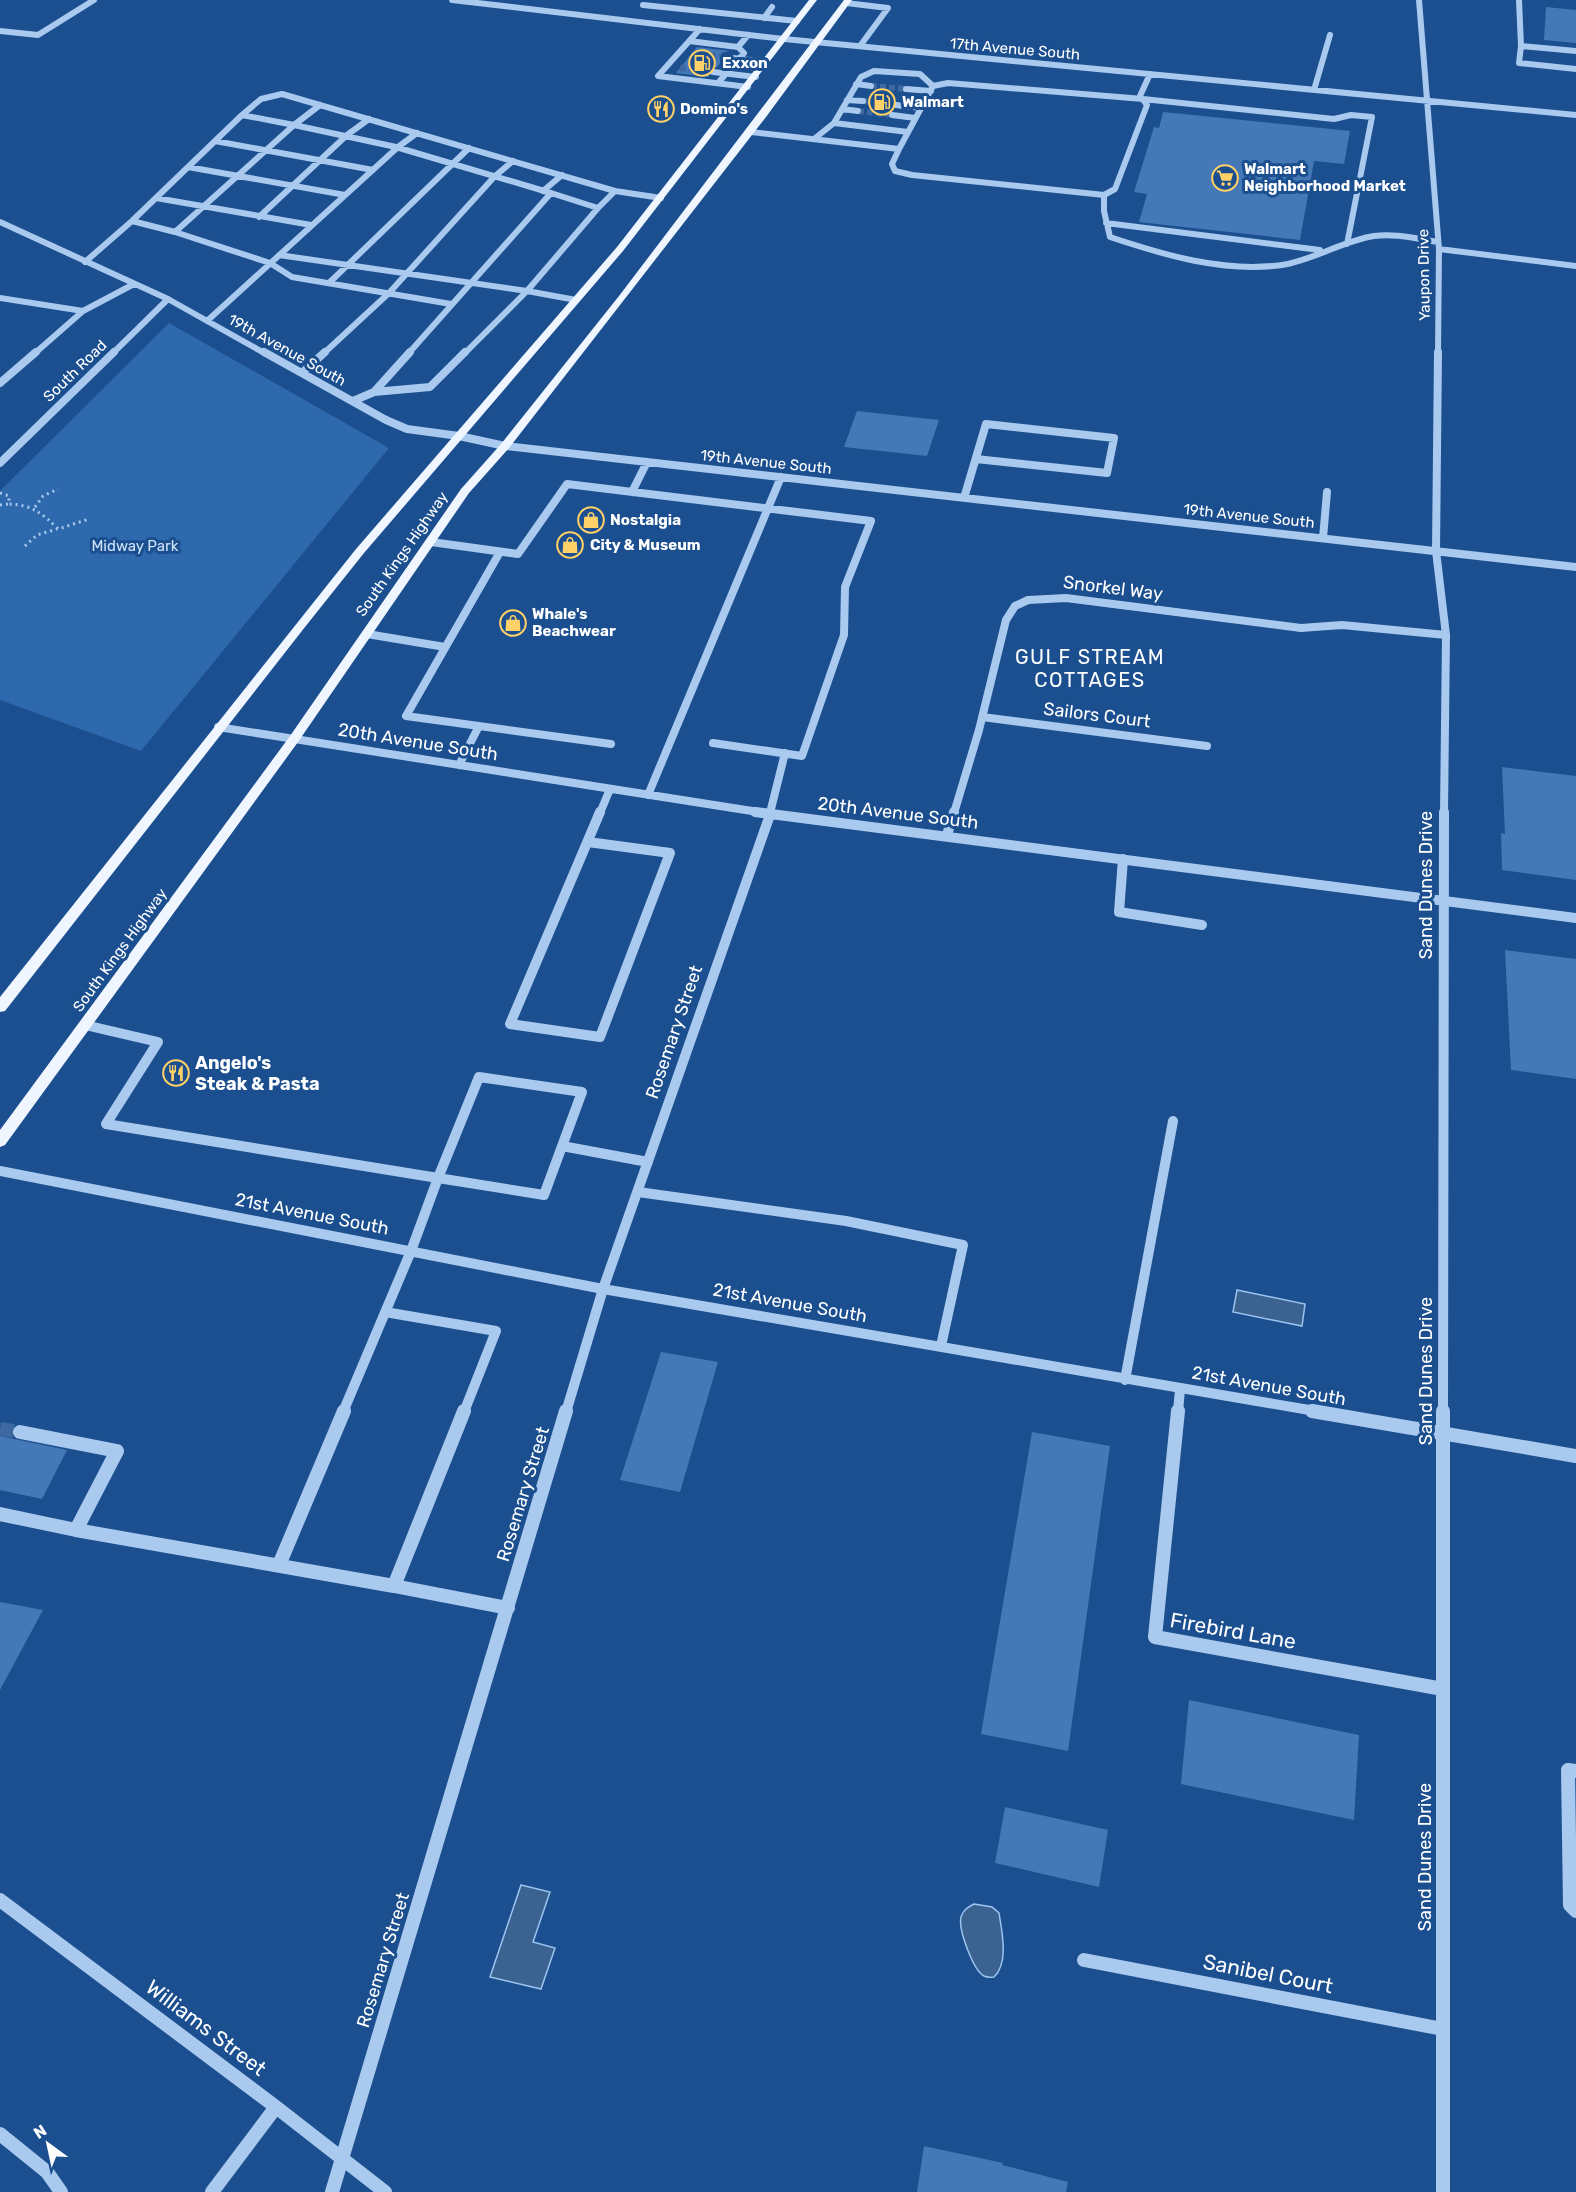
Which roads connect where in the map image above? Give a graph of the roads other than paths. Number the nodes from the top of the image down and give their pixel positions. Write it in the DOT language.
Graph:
graph roads {
  1 [pos="94,0"];
  2 [pos="452,0"];
  3 [pos="461,0"];
  4 [pos="813,0"];
  5 [pos="1419,0"];
  6 [pos="1519,0"];
  7 [pos="645,2"];
  8 [pos="847,2"];
  9 [pos="772,7"];
  10 [pos="764,18"];
  11 [pos="627,20"];
  12 [pos="797,21"];
  13 [pos="700,29"];
  14 [pos="0,31"];
  15 [pos="1330,34"];
  16 [pos="748,35"];
  17 [pos="784,39"];
  18 [pos="689,41"];
  19 [pos="817,42"];
  20 [pos="860,46"];
  21 [pos="1521,46"];
  22 [pos="738,47"];
  23 [pos="1576,51"];
  24 [pos="679,52"];
  25 [pos="692,54"];
  26 [pos="724,57"];
  27 [pos="738,59"];
  28 [pos="766,62"];
  29 [pos="1576,69"];
  30 [pos="713,72"];
  31 [pos="726,74"];
  32 [pos="1150,74"];
  33 [pos="756,77"];
  34 [pos="718,84"];
  35 [pos="856,84"];
  36 [pos="871,86"];
  37 [pos="748,87"];
  38 [pos="906,89"];
  39 [pos="932,89"];
  40 [pos="1314,90"];
  41 [pos="1143,99"];
  42 [pos="847,100"];
  43 [pos="863,101"];
  44 [pos="1427,101"];
  45 [pos="320,105"];
  46 [pos="896,105"];
  47 [pos="921,108"];
  48 [pos="842,109"];
  49 [pos="858,111"];
  50 [pos="243,115"];
  51 [pos="892,115"];
  52 [pos="1576,115"];
  53 [pos="915,118"];
  54 [pos="369,119"];
  55 [pos="834,123"];
  56 [pos="294,125"];
  57 [pos="751,132"];
  58 [pos="908,132"];
  59 [pos="417,134"];
  60 [pos="347,135"];
  61 [pos="814,139"];
  62 [pos="215,141"];
  63 [pos="398,147"];
  64 [pos="469,148"];
  65 [pos="899,149"];
  66 [pos="266,150"];
  67 [pos="320,160"];
  68 [pos="513,161"];
  69 [pos="451,163"];
  70 [pos="188,167"];
  71 [pos="373,170"];
  72 [pos="562,175"];
  73 [pos="495,176"];
  74 [pos="236,177"];
  75 [pos="291,186"];
  76 [pos="615,191"];
  77 [pos="547,192"];
  78 [pos="345,195"];
  79 [pos="1104,195"];
  80 [pos="156,198"];
  81 [pos="661,198"];
  82 [pos="202,207"];
  83 [pos="598,208"];
  84 [pos="259,217"];
  85 [pos="132,221"];
  86 [pos="0,222"];
  87 [pos="1106,223"];
  88 [pos="311,225"];
  89 [pos="175,232"];
  90 [pos="1347,244"];
  91 [pos="1438,246"];
  92 [pos="1324,250"];
  93 [pos="279,255"];
  94 [pos="85,262"];
  95 [pos="270,263"];
  96 [pos="348,265"];
  97 [pos="1576,266"];
  98 [pos="408,274"];
  99 [pos="328,283"];
  100 [pos="470,283"];
  101 [pos="134,284"];
  102 [pos="527,291"];
  103 [pos="389,293"];
  104 [pos="0,298"];
  105 [pos="168,299"];
  106 [pos="576,300"];
  107 [pos="451,304"];
  108 [pos="83,311"];
  109 [pos="207,321"];
  110 [pos="302,373"];
  111 [pos="0,383"];
  112 [pos="375,392"];
  113 [pos="353,401"];
  114 [pos="459,436"];
  115 [pos="505,446"];
  116 [pos="976,459"];
  117 [pos="647,462"];
  118 [pos="0,463"];
  119 [pos="781,477"];
  120 [pos="632,492"];
  121 [pos="1327,492"];
  122 [pos="964,498"];
  123 [pos="767,508"];
  124 [pos="1323,538"];
  125 [pos="430,542"];
  126 [pos="1436,551"];
  127 [pos="500,552"];
  128 [pos="1576,567"];
  129 [pos="367,634"];
  130 [pos="1446,635"];
  131 [pos="445,647"];
  132 [pos="982,717"];
  133 [pos="479,726"];
  134 [pos="218,727"];
  135 [pos="294,740"];
  136 [pos="610,744"];
  137 [pos="713,744"];
  138 [pos="1207,746"];
  139 [pos="785,753"];
  140 [pos="459,765"];
  141 [pos="610,789"];
  142 [pos="648,795"];
  143 [pos="770,814"];
  144 [pos="947,835"];
  145 [pos="588,842"];
  146 [pos="1123,859"];
  147 [pos="1443,899"];
  148 [pos="1576,918"];
  149 [pos="1202,925"];
  150 [pos="0,1007"];
  151 [pos="85,1025"];
  152 [pos="1173,1121"];
  153 [pos="0,1141"];
  154 [pos="562,1146"];
  155 [pos="648,1162"];
  156 [pos="0,1171"];
  157 [pos="437,1179"];
  158 [pos="638,1192"];
  159 [pos="411,1251"];
  160 [pos="603,1289"];
  161 [pos="385,1312"];
  162 [pos="941,1346"];
  163 [pos="1125,1380"];
  164 [pos="1180,1389"];
  165 [pos="20,1432"];
  166 [pos="1444,1435"];
  167 [pos="1576,1456"];
  168 [pos="0,1514"];
  169 [pos="76,1530"];
  170 [pos="279,1564"];
  171 [pos="394,1586"];
  172 [pos="508,1608"];
  173 [pos="1443,1689"];
  174 [pos="1576,1771"];
  175 [pos="0,1900"];
  176 [pos="1576,1911"];
  177 [pos="1084,1960"];
  178 [pos="1443,2029"];
  179 [pos="276,2107"];
  180 [pos="0,2134"];
  181 [pos="343,2158"];
  182 [pos="61,2192"];
  183 [pos="212,2192"];
  184 [pos="332,2192"];
  185 [pos="385,2192"];
  186 [pos="1443,2192"];
  1 -- 14 [label="street"];
  2 -- 3 [label="street, 17th Avenue South"];
  3 -- 11 [label="street, 17th Avenue South"];
  4 -- 12 [label="main road, South Kings Highway"];
  5 -- 44 [label="street, Yaupon Drive"];
  6 -- 21 [label="street"];
  7 -- 10 [label="street"];
  7 -- 11 [label="street"];
  8 -- 19 [label="main road, South Kings Highway"];
  8 -- 20 [label="street"];
  9 -- 10 [label="street"];
  10 -- 12 [label="street"];
  11 -- 13 [label="street, 17th Avenue South"];
  12 -- 17 [label="main road, South Kings Highway"];
  13 -- 16 [label="street, 17th Avenue South"];
  13 -- 18 [label="street"];
  15 -- 40 [label="street"];
  16 -- 17 [label="street, 17th Avenue South"];
  16 -- 22 [label="street"];
  17 -- 19 [label="street, 17th Avenue South"];
  17 -- 28 [label="main road, South Kings Highway"];
  18 -- 22 [label="street"];
  18 -- 24 [label="street"];
  19 -- 20 [label="street, 17th Avenue South"];
  19 -- 57 [label="main road, South Kings Highway"];
  20 -- 32 [label="street, 17th Avenue South"];
  21 -- 23 [label="street"];
  21 -- 29 [label="street"];
  22 -- 27 [label="street"];
  24 -- 25 [label="street"];
  24 -- 34 [label="street"];
  26 -- 27 [label="street"];
  27 -- 28 [label="street"];
  27 -- 31 [label="street"];
  28 -- 33 [label="main road, South Kings Highway"];
  30 -- 31 [label="street"];
  31 -- 33 [label="street"];
  31 -- 34 [label="street"];
  32 -- 40 [label="street, 17th Avenue South"];
  32 -- 41 [label="street"];
  33 -- 37 [label="main road, South Kings Highway"];
  34 -- 37 [label="street"];
  35 -- 36 [label="street"];
  35 -- 39 [label="street"];
  35 -- 42 [label="street"];
  37 -- 81 [label="main road, South Kings Highway"];
  38 -- 39 [label="street"];
  39 -- 41 [label="street"];
  39 -- 47 [label="street"];
  40 -- 44 [label="street, 17th Avenue South"];
  41 -- 79 [label="street"];
  41 -- 90 [label="street"];
  42 -- 43 [label="street"];
  42 -- 48 [label="street"];
  44 -- 52 [label="street, 17th Avenue South"];
  44 -- 91 [label="street, Yaupon Drive"];
  45 -- 50 [label="street"];
  45 -- 54 [label="street"];
  45 -- 56 [label="street"];
  46 -- 47 [label="street"];
  47 -- 53 [label="street"];
  48 -- 49 [label="street"];
  48 -- 55 [label="street"];
  50 -- 56 [label="street"];
  50 -- 62 [label="street"];
  51 -- 53 [label="street"];
  53 -- 58 [label="street"];
  54 -- 59 [label="street"];
  54 -- 60 [label="street"];
  55 -- 58 [label="street"];
  55 -- 61 [label="street"];
  56 -- 60 [label="street"];
  56 -- 66 [label="street"];
  57 -- 61 [label="street"];
  57 -- 115 [label="main road, South Kings Highway"];
  58 -- 65 [label="street"];
  59 -- 63 [label="street"];
  59 -- 64 [label="street"];
  60 -- 63 [label="street"];
  60 -- 67 [label="street"];
  61 -- 65 [label="street"];
  62 -- 66 [label="street"];
  62 -- 70 [label="street"];
  63 -- 69 [label="street"];
  63 -- 71 [label="street"];
  64 -- 68 [label="street"];
  64 -- 69 [label="street"];
  65 -- 79 [label="street"];
  66 -- 67 [label="street"];
  66 -- 74 [label="street"];
  67 -- 71 [label="street"];
  67 -- 75 [label="street"];
  68 -- 72 [label="street"];
  68 -- 73 [label="street"];
  69 -- 73 [label="street"];
  69 -- 96 [label="street"];
  70 -- 74 [label="street"];
  70 -- 80 [label="street"];
  71 -- 78 [label="street"];
  72 -- 76 [label="street"];
  72 -- 77 [label="street"];
  73 -- 77 [label="street"];
  73 -- 98 [label="street"];
  74 -- 75 [label="street"];
  74 -- 82 [label="street"];
  75 -- 78 [label="street"];
  75 -- 84 [label="street"];
  76 -- 81 [label="street"];
  76 -- 83 [label="street"];
  77 -- 83 [label="street"];
  77 -- 100 [label="street"];
  78 -- 88 [label="street"];
  79 -- 87 [label="street"];
  80 -- 82 [label="street"];
  80 -- 85 [label="street"];
  81 -- 106 [label="main road, South Kings Highway"];
  82 -- 84 [label="street"];
  82 -- 89 [label="street"];
  83 -- 102 [label="street"];
  84 -- 88 [label="street"];
  85 -- 89 [label="street"];
  85 -- 94 [label="street"];
  86 -- 94 [label="street, 19th Avenue South"];
  87 -- 92 [label="street"];
  87 -- 92 [label="street"];
  88 -- 93 [label="street"];
  89 -- 95 [label="street"];
  90 -- 91 [label="street"];
  90 -- 92 [label="street"];
  91 -- 97 [label="street"];
  91 -- 126 [label="street, Yaupon Drive"];
  93 -- 95 [label="street"];
  93 -- 96 [label="street"];
  94 -- 101 [label="street, 19th Avenue South"];
  95 -- 99 [label="street"];
  95 -- 109 [label="street"];
  96 -- 98 [label="street"];
  96 -- 99 [label="street"];
  98 -- 100 [label="street"];
  98 -- 103 [label="street"];
  99 -- 103 [label="street"];
  100 -- 102 [label="street"];
  100 -- 107 [label="street"];
  101 -- 105 [label="street, 19th Avenue South"];
  101 -- 108 [label="street"];
  102 -- 106 [label="street"];
  102 -- 112 [label="street"];
  103 -- 107 [label="street"];
  103 -- 110 [label="street"];
  104 -- 108 [label="street"];
  105 -- 109 [label="street, 19th Avenue South"];
  105 -- 118 [label="street, South Road"];
  106 -- 114 [label="main road, South Kings Highway"];
  107 -- 112 [label="street"];
  108 -- 111 [label="street"];
  109 -- 110 [label="street, 19th Avenue South"];
  110 -- 113 [label="street, 19th Avenue South"];
  112 -- 113 [label="street"];
  113 -- 114 [label="street, 19th Avenue South"];
  114 -- 115 [label="street, 19th Avenue South"];
  114 -- 134 [label="main road, South Kings Highway"];
  115 -- 117 [label="street, 19th Avenue South"];
  115 -- 125 [label="main road, South Kings Highway"];
  116 -- 116 [label="street"];
  116 -- 122 [label="street"];
  117 -- 119 [label="street, 19th Avenue South"];
  117 -- 120 [label="street"];
  119 -- 122 [label="street, 19th Avenue South"];
  119 -- 123 [label="street"];
  120 -- 123 [label="street"];
  120 -- 127 [label="street"];
  121 -- 124 [label="street"];
  122 -- 124 [label="street, 19th Avenue South"];
  123 -- 139 [label="street"];
  123 -- 142 [label="street"];
  124 -- 126 [label="street, 19th Avenue South"];
  125 -- 127 [label="street"];
  125 -- 129 [label="main road, South Kings Highway"];
  126 -- 128 [label="street, 19th Avenue South"];
  126 -- 130 [label="street, Sand Dunes Drive"];
  127 -- 131 [label="street"];
  129 -- 131 [label="street"];
  129 -- 135 [label="main road, South Kings Highway"];
  130 -- 132 [label="street, Snorkel Way"];
  130 -- 147 [label="street, Sand Dunes Drive"];
  131 -- 133 [label="street"];
  132 -- 138 [label="street, Sailors Court"];
  132 -- 144 [label="street, Snorkel Way"];
  133 -- 136 [label="street"];
  133 -- 140 [label="street"];
  134 -- 135 [label="street, 20th Avenue South"];
  134 -- 150 [label="main road, South Kings Highway"];
  135 -- 140 [label="street, 20th Avenue South"];
  135 -- 151 [label="main road, South Kings Highway"];
  137 -- 139 [label="street"];
  139 -- 143 [label="street, Rosemary Street"];
  140 -- 141 [label="street, 20th Avenue South"];
  141 -- 142 [label="street, 20th Avenue South"];
  141 -- 145 [label="street"];
  142 -- 143 [label="street, 20th Avenue South"];
  143 -- 144 [label="street, 20th Avenue South"];
  143 -- 155 [label="street, Rosemary Street"];
  144 -- 146 [label="street, 20th Avenue South"];
  145 -- 145 [label="street"];
  146 -- 147 [label="street, 20th Avenue South"];
  146 -- 149 [label="street"];
  147 -- 148 [label="street, 20th Avenue South"];
  147 -- 166 [label="street, Sand Dunes Drive"];
  151 -- 153 [label="main road, South Kings Highway"];
  151 -- 157 [label="street"];
  152 -- 163 [label="street"];
  154 -- 155 [label="street"];
  154 -- 157 [label="street"];
  154 -- 157 [label="street"];
  155 -- 158 [label="street, Rosemary Street"];
  156 -- 159 [label="street, 21st Avenue South"];
  157 -- 159 [label="street"];
  158 -- 160 [label="street, Rosemary Street"];
  158 -- 162 [label="street"];
  159 -- 160 [label="street, 21st Avenue South"];
  159 -- 161 [label="street"];
  160 -- 162 [label="street, 21st Avenue South"];
  160 -- 172 [label="street, Rosemary Street"];
  161 -- 170 [label="street"];
  161 -- 171 [label="street"];
  162 -- 163 [label="street, 21st Avenue South"];
  163 -- 164 [label="street, 21st Avenue South"];
  164 -- 166 [label="street, 21st Avenue South"];
  164 -- 173 [label="street, Firebird Lane"];
  165 -- 169 [label="street"];
  166 -- 167 [label="street, 21st Avenue South"];
  166 -- 173 [label="street, Sand Dunes Drive"];
  168 -- 169 [label="street"];
  169 -- 170 [label="street"];
  170 -- 171 [label="street"];
  171 -- 172 [label="street"];
  172 -- 181 [label="street, Rosemary Street"];
  173 -- 178 [label="street, Sand Dunes Drive"];
  174 -- 176 [label="street"];
  175 -- 179 [label="street, Williams Street"];
  177 -- 178 [label="street, Sanibel Court"];
  178 -- 186 [label="street, Sand Dunes Drive"];
  179 -- 181 [label="street, Williams Street"];
  179 -- 183 [label="street"];
  180 -- 182 [label="street"];
  181 -- 184 [label="street, Rosemary Street"];
  181 -- 185 [label="street, Williams Street"];
}
